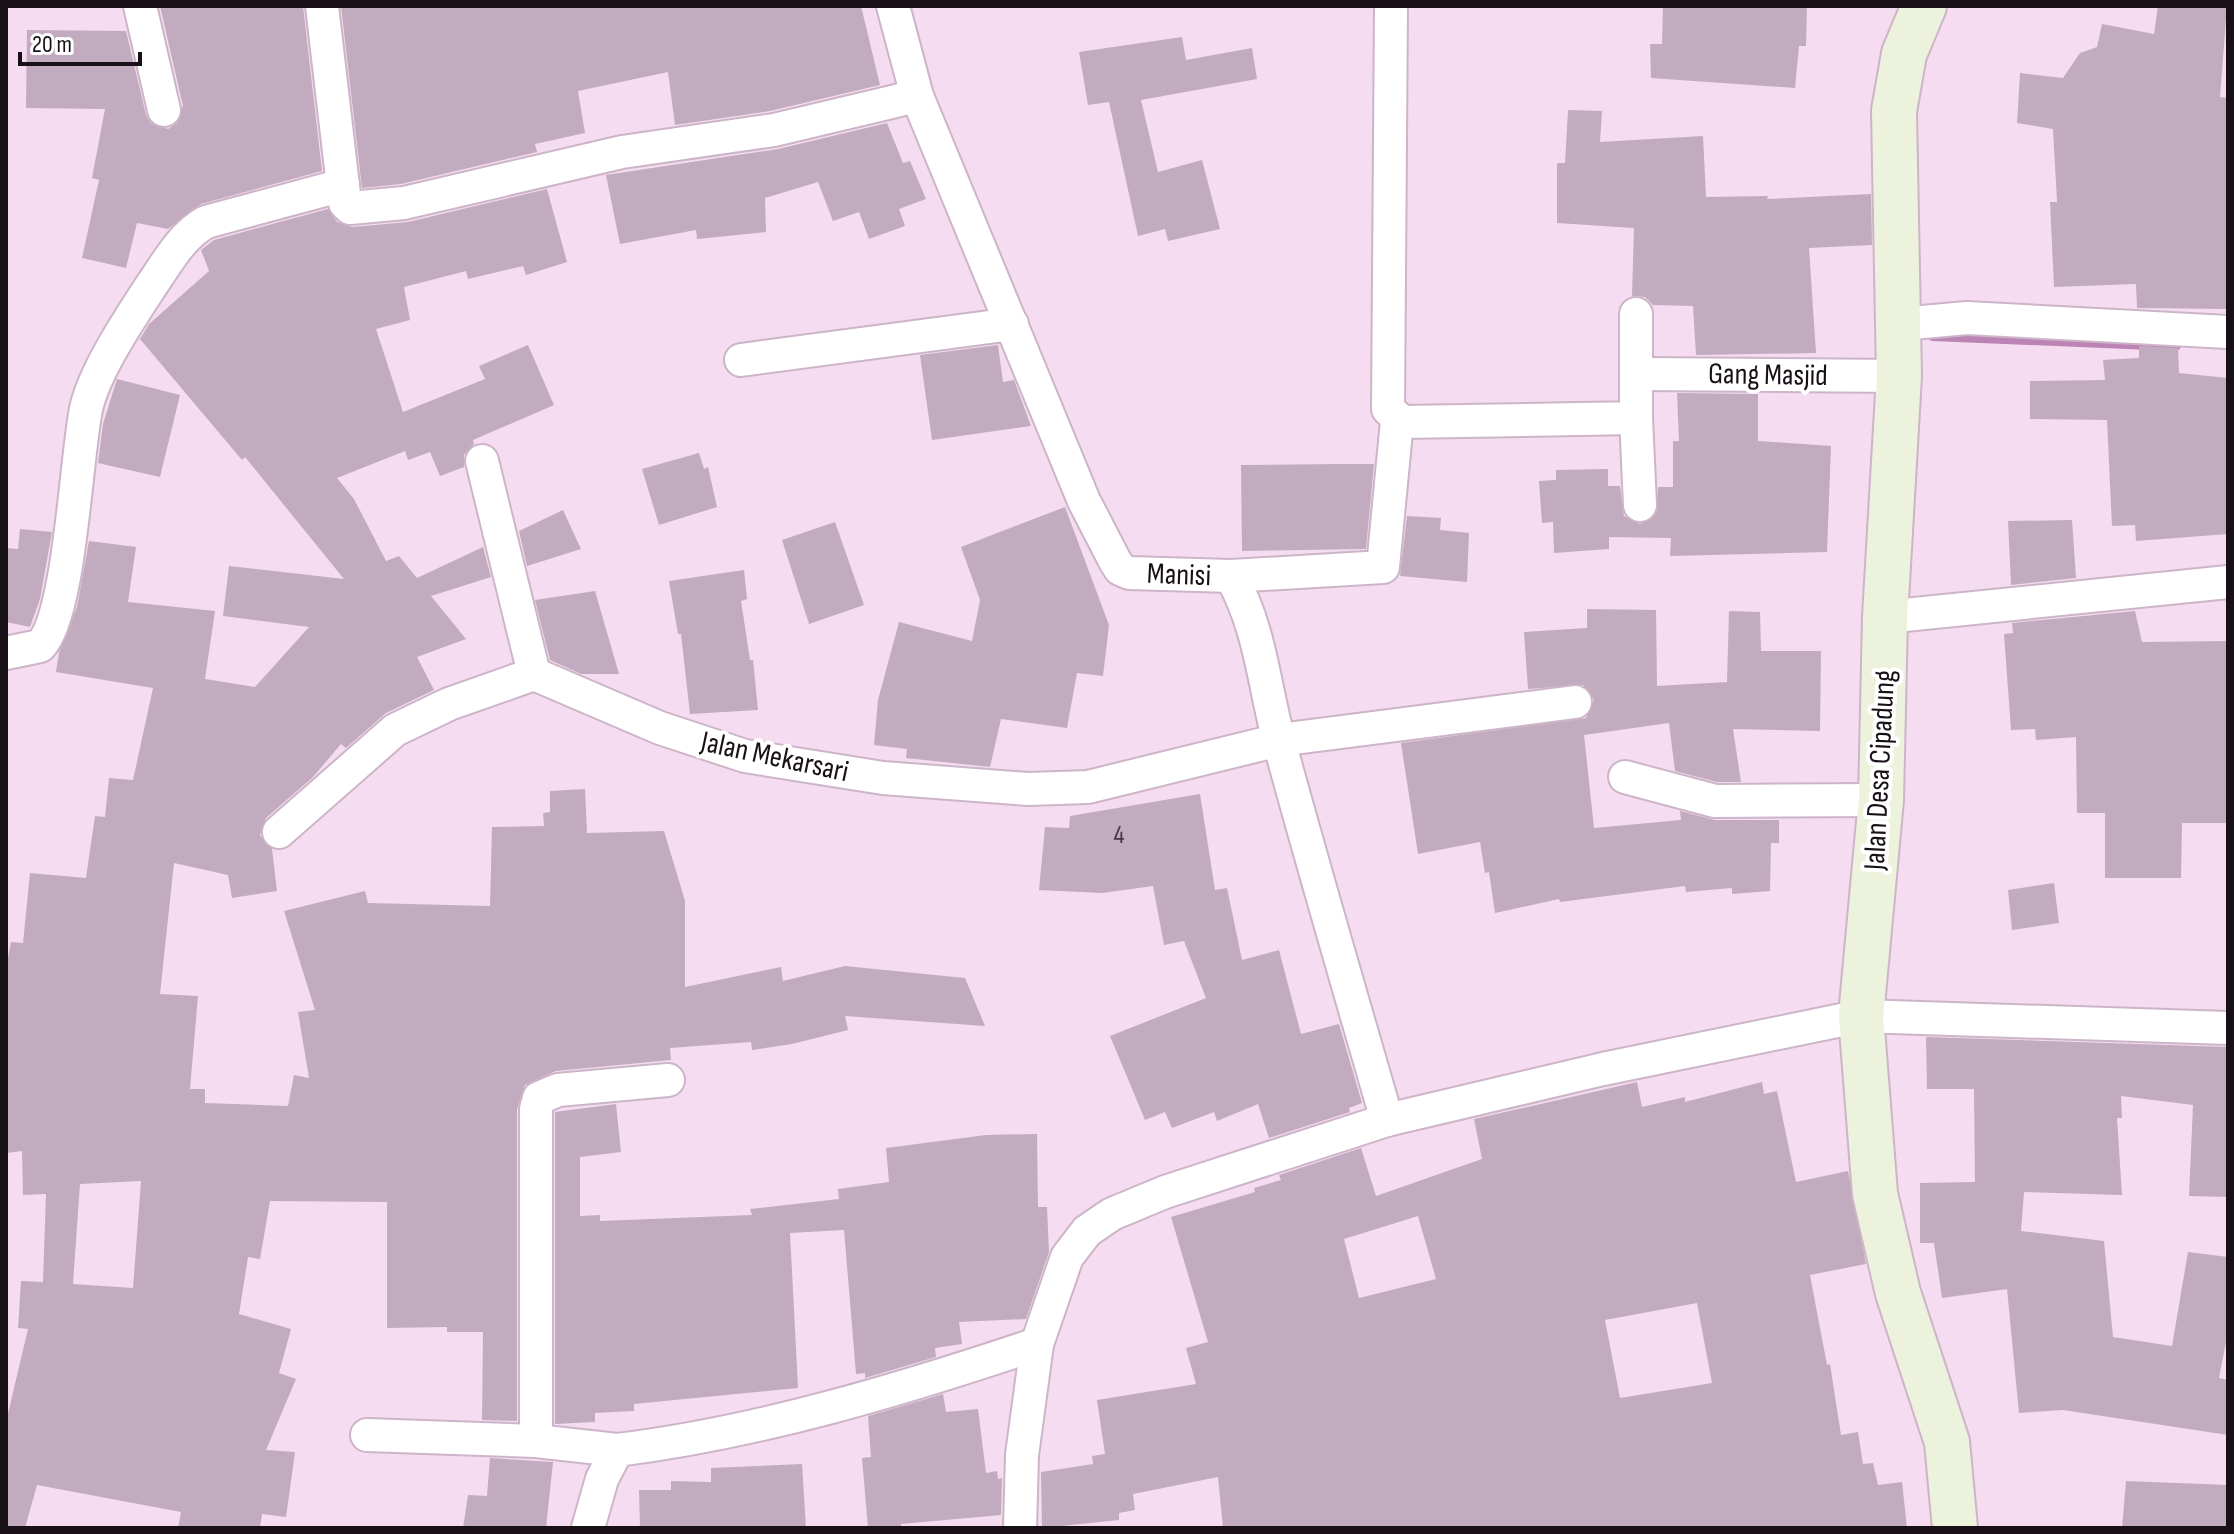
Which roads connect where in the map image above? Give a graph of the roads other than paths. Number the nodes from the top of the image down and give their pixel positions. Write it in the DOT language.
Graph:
graph roads {
  1 [pos="140,6"];
  2 [pos="322,6"];
  3 [pos="893,6"];
  4 [pos="1391,6"];
  5 [pos="1924,6"];
  6 [pos="917,96"];
  7 [pos="164,110"];
  8 [pos="343,185"];
  9 [pos="1636,314"];
  10 [pos="1012,324"];
  11 [pos="1900,324"];
  12 [pos="2228,332"];
  13 [pos="741,360"];
  14 [pos="1638,374"];
  15 [pos="1899,376"];
  16 [pos="1636,418"];
  17 [pos="1397,421"];
  18 [pos="482,461"];
  19 [pos="1640,505"];
  20 [pos="1231,576"];
  21 [pos="2228,582"];
  22 [pos="1885,617"];
  23 [pos="6,653"];
  24 [pos="534,674"];
  25 [pos="1575,702"];
  26 [pos="1279,740"];
  27 [pos="1625,777"];
  28 [pos="1881,800"];
  29 [pos="279,832"];
  30 [pos="1861,1016"];
  31 [pos="2228,1028"];
  32 [pos="668,1080"];
  33 [pos="1387,1120"];
  34 [pos="1037,1344"];
  35 [pos="367,1435"];
  36 [pos="536,1441"];
  37 [pos="617,1450"];
  38 [pos="588,1528"];
  39 [pos="1020,1528"];
  40 [pos="1955,1528"];
  1 -- 7 [label="street"];
  2 -- 8 [label="street"];
  3 -- 6 [label="street, Manisi"];
  4 -- 17 [label="street"];
  5 -- 11 [label="street, Jalan Desa Cipadung"];
  6 -- 8 [label="street"];
  6 -- 10 [label="street, Manisi"];
  8 -- 23 [label="street"];
  9 -- 14 [label="street"];
  10 -- 13 [label="street"];
  10 -- 20 [label="street, Manisi"];
  11 -- 12 [label="street"];
  11 -- 15 [label="street, Jalan Desa Cipadung"];
  14 -- 15 [label="street, Gang Masjid"];
  14 -- 16 [label="street"];
  15 -- 22 [label="street, Jalan Desa Cipadung"];
  16 -- 17 [label="street"];
  16 -- 19 [label="street"];
  17 -- 20 [label="street"];
  18 -- 24 [label="street"];
  20 -- 26 [label="street, Manisi"];
  21 -- 22 [label="street"];
  22 -- 28 [label="street, Jalan Desa Cipadung"];
  24 -- 26 [label="street, Jalan Mekarsari"];
  24 -- 29 [label="street"];
  25 -- 26 [label="street, Jalan Mekarsari"];
  26 -- 33 [label="street, Manisi"];
  27 -- 28 [label="street"];
  28 -- 30 [label="street, Jalan Desa Cipadung"];
  30 -- 31 [label="street"];
  30 -- 33 [label="street"];
  30 -- 40 [label="street, Jalan Desa Cipadung"];
  32 -- 36 [label="street"];
  33 -- 34 [label="street"];
  34 -- 37 [label="street"];
  34 -- 39 [label="street"];
  35 -- 36 [label="street"];
  36 -- 37 [label="street"];
  37 -- 38 [label="street"];
}
